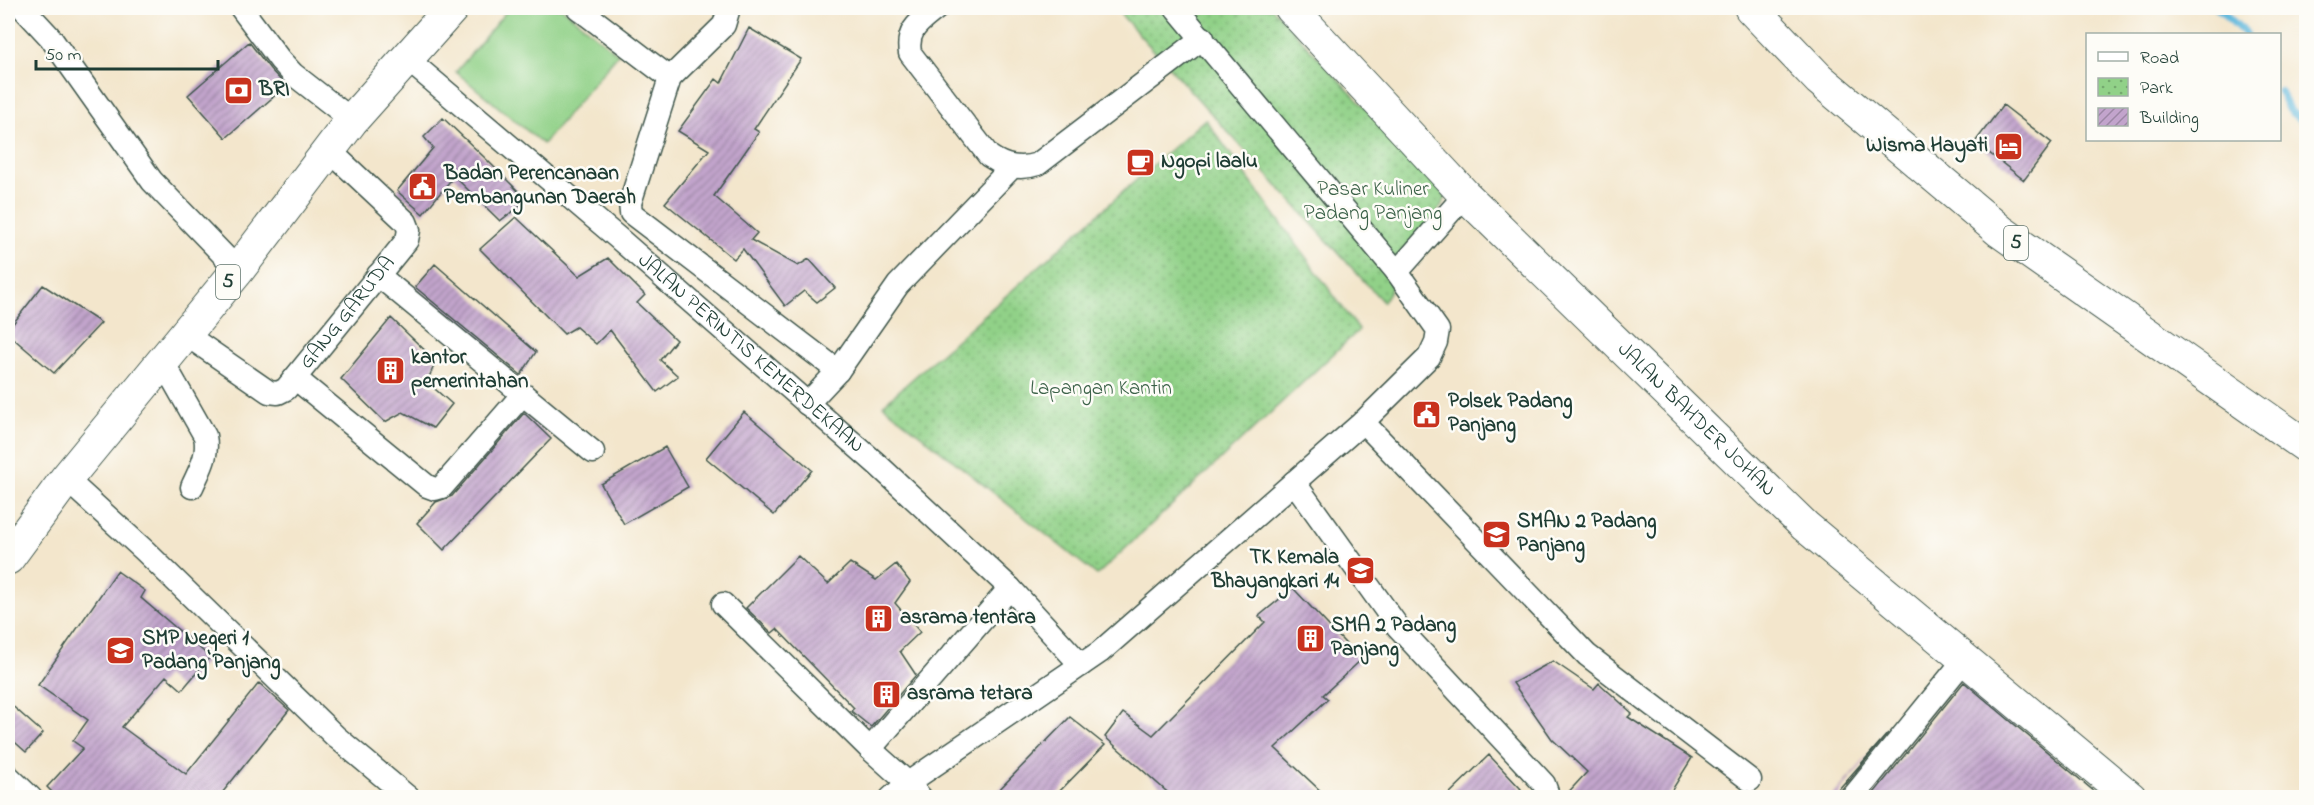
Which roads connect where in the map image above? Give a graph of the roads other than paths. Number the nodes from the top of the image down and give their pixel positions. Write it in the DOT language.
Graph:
graph roads {
  1 [pos="23,8"];
  2 [pos="241,8"];
  3 [pos="452,8"];
  4 [pos="578,8"];
  5 [pos="729,8"];
  6 [pos="937,8"];
  7 [pos="1176,8"];
  8 [pos="1291,8"];
  9 [pos="1751,8"];
  10 [pos="1203,39"];
  11 [pos="406,58"];
  12 [pos="670,78"];
  13 [pos="352,120"];
  14 [pos="329,150"];
  15 [pos="1012,167"];
  16 [pos="1465,195"];
  17 [pos="238,270"];
  18 [pos="1397,272"];
  19 [pos="378,275"];
  20 [pos="185,334"];
  21 [pos="163,362"];
  22 [pos="838,371"];
  23 [pos="295,378"];
  24 [pos="524,394"];
  25 [pos="807,404"];
  26 [pos="1363,422"];
  27 [pos="2307,446"];
  28 [pos="593,452"];
  29 [pos="66,479"];
  30 [pos="1294,482"];
  31 [pos="192,487"];
  32 [pos="8,558"];
  33 [pos="1010,588"];
  34 [pos="723,604"];
  35 [pos="1965,659"];
  36 [pos="1081,665"];
  37 [pos="870,748"];
  38 [pos="8,776"];
  39 [pos="1750,780"];
  40 [pos="914,790"];
  41 [pos="31,798"];
  42 [pos="409,798"];
  43 [pos="891,798"];
  44 [pos="1549,798"];
  45 [pos="1852,798"];
  46 [pos="2131,798"];
  1 -- 17 [label="street"];
  2 -- 13 [label="street"];
  3 -- 11 [label="highway, 5"];
  4 -- 12 [label="street"];
  5 -- 12 [label="street"];
  6 -- 15 [label="street"];
  7 -- 10 [label="street"];
  8 -- 16 [label="main road, JALAN BAHDER JOHAN"];
  9 -- 27 [label="highway, 5"];
  10 -- 15 [label="street"];
  10 -- 18 [label="street"];
  11 -- 13 [label="highway, 5"];
  11 -- 25 [label="street, JALAN PERINTIS KEMERDEKAAN"];
  12 -- 22 [label="street"];
  13 -- 14 [label="highway, 5"];
  14 -- 17 [label="highway, 5"];
  14 -- 19 [label="street, GANG GARUDA"];
  15 -- 22 [label="street"];
  16 -- 18 [label="street"];
  16 -- 35 [label="main road, JALAN BAHDER JOHAN"];
  17 -- 20 [label="highway, 5"];
  18 -- 26 [label="street"];
  19 -- 23 [label="street, GANG GARUDA"];
  19 -- 24 [label="street"];
  20 -- 21 [label="highway, 5"];
  20 -- 23 [label="street, GANG GARUDA"];
  21 -- 29 [label="highway, 5"];
  21 -- 31 [label="street"];
  22 -- 25 [label="street"];
  23 -- 24 [label="street"];
  24 -- 28 [label="street"];
  25 -- 33 [label="street, JALAN PERINTIS KEMERDEKAAN"];
  26 -- 30 [label="street"];
  26 -- 39 [label="street"];
  29 -- 32 [label="highway, 5"];
  29 -- 42 [label="street"];
  30 -- 36 [label="street"];
  30 -- 44 [label="street"];
  33 -- 36 [label="street, JALAN PERINTIS KEMERDEKAAN"];
  33 -- 37 [label="street"];
  34 -- 37 [label="street"];
  35 -- 45 [label="street"];
  35 -- 46 [label="main road, JALAN BAHDER JOHAN"];
  36 -- 40 [label="street"];
  37 -- 40 [label="street"];
  38 -- 41 [label="street"];
  40 -- 43 [label="street"];
}
